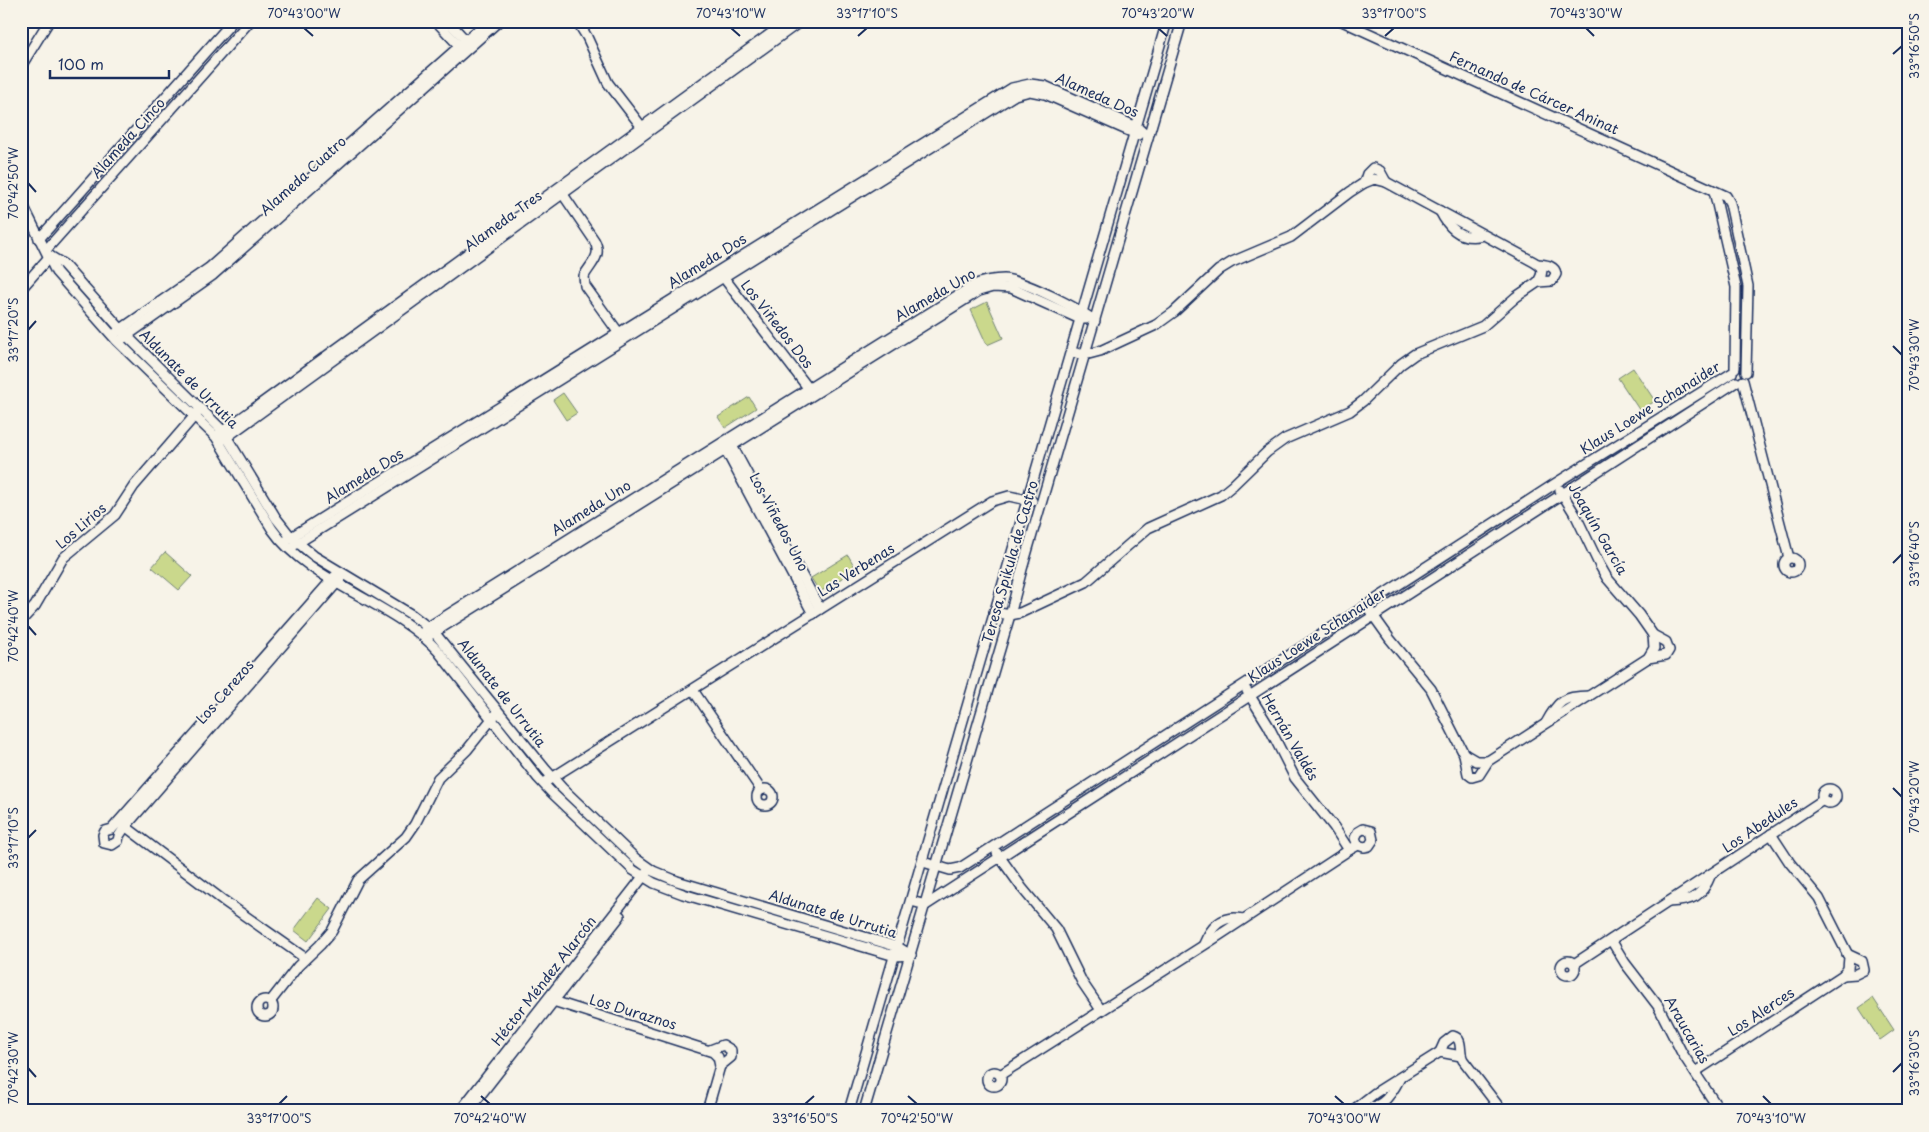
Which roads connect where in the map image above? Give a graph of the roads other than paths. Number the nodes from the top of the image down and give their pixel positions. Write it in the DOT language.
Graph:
graph roads {
  1 [pos="50,21"];
  2 [pos="233,21"];
  3 [pos="250,21"];
  4 [pos="436,21"];
  5 [pos="448,21"];
  6 [pos="488,21"];
  7 [pos="499,21"];
  8 [pos="577,21"];
  9 [pos="788,21"];
  10 [pos="801,21"];
  11 [pos="1167,21"];
  12 [pos="1182,21"];
  13 [pos="1342,21"];
  14 [pos="466,46"];
  15 [pos="21,66"];
  16 [pos="644,130"];
  17 [pos="1135,131"];
  18 [pos="1148,137"];
  19 [pos="560,191"];
  20 [pos="1714,191"];
  21 [pos="21,201"];
  22 [pos="39,239"];
  23 [pos="48,253"];
  24 [pos="1538,264"];
  25 [pos="721,274"];
  26 [pos="1538,282"];
  27 [pos="21,289"];
  28 [pos="1081,315"];
  29 [pos="1095,321"];
  30 [pos="124,332"];
  31 [pos="621,336"];
  32 [pos="114,338"];
  33 [pos="1071,352"];
  34 [pos="1085,355"];
  35 [pos="1734,370"];
  36 [pos="1746,372"];
  37 [pos="1740,382"];
  38 [pos="812,392"];
  39 [pos="199,412"];
  40 [pos="222,437"];
  41 [pos="727,444"];
  42 [pos="1556,483"];
  43 [pos="1562,494"];
  44 [pos="1028,500"];
  45 [pos="1041,503"];
  46 [pos="295,540"];
  47 [pos="286,546"];
  48 [pos="1789,558"];
  49 [pos="342,572"];
  50 [pos="335,581"];
  51 [pos="1367,605"];
  52 [pos="816,612"];
  53 [pos="994,612"];
  54 [pos="1010,615"];
  55 [pos="1373,616"];
  56 [pos="21,621"];
  57 [pos="432,629"];
  58 [pos="422,635"];
  59 [pos="1653,635"];
  60 [pos="1648,658"];
  61 [pos="1243,686"];
  62 [pos="693,690"];
  63 [pos="1250,695"];
  64 [pos="499,711"];
  65 [pos="492,718"];
  66 [pos="1464,754"];
  67 [pos="1488,761"];
  68 [pos="552,778"];
  69 [pos="543,783"];
  70 [pos="761,790"];
  71 [pos="1823,800"];
  72 [pos="122,824"];
  73 [pos="116,832"];
  74 [pos="1771,834"];
  75 [pos="1358,845"];
  76 [pos="993,846"];
  77 [pos="1349,850"];
  78 [pos="1000,857"];
  79 [pos="923,862"];
  80 [pos="937,866"];
  81 [pos="651,870"];
  82 [pos="645,878"];
  83 [pos="911,901"];
  84 [pos="926,904"];
  85 [pos="1611,940"];
  86 [pos="897,952"];
  87 [pos="1847,954"];
  88 [pos="911,955"];
  89 [pos="305,958"];
  90 [pos="1574,964"];
  91 [pos="1842,975"];
  92 [pos="550,1000"];
  93 [pos="270,1002"];
  94 [pos="1100,1010"];
  95 [pos="710,1050"];
  96 [pos="1440,1052"];
  97 [pos="1461,1056"];
  98 [pos="720,1066"];
  99 [pos="1695,1072"];
  100 [pos="1000,1075"];
  101 [pos="1352,1110"];
  102 [pos="460,1111"];
  103 [pos="468,1111"];
  104 [pos="707,1111"];
  105 [pos="849,1111"];
  106 [pos="864,1111"];
  107 [pos="1502,1111"];
  108 [pos="1720,1111"];
  1 -- 15 [label="street"];
  2 -- 22 [label="street, Alameda Cinco"];
  3 -- 23 [label="street, Alameda Cinco"];
  4 -- 14 [label="street"];
  5 -- 14 [label="street"];
  6 -- 14 [label="street, Alameda Cuatro"];
  7 -- 14 [label="street, Alameda Cuatro"];
  8 -- 16 [label="street"];
  9 -- 16 [label="street, Alameda Tres"];
  10 -- 16 [label="street, Alameda Tres"];
  11 -- 17 [label="street, Teresa Spikula de Castro"];
  12 -- 18 [label="street, Teresa Spikula de Castro"];
  13 -- 20 [label="street, Fernando de Cárcer Aninat"];
  14 -- 30 [label="street, Alameda Cuatro"];
  16 -- 19 [label="street, Alameda Tres"];
  17 -- 18 [label="street, Alameda Dos"];
  17 -- 25 [label="street, Alameda Dos"];
  17 -- 28 [label="street, Teresa Spikula de Castro"];
  18 -- 29 [label="street, Teresa Spikula de Castro"];
  19 -- 31 [label="street"];
  19 -- 40 [label="street, Alameda Tres"];
  20 -- 35 [label="street, Klaus Loewe Schanaider"];
  20 -- 36 [label="street"];
  21 -- 22 [label="street, Aldunate de Urrutia"];
  22 -- 23 [label="street, Aldunate de Urrutia"];
  23 -- 27 [label="street"];
  23 -- 30 [label="street, Aldunate de Urrutia"];
  23 -- 32 [label="street, Aldunate de Urrutia"];
  24 -- 26 [label="street"];
  24 -- 26 [label="street"];
  24 -- 34 [label="street"];
  25 -- 31 [label="street, Alameda Dos"];
  25 -- 38 [label="street, Los Viñedos Dos"];
  26 -- 54 [label="street"];
  28 -- 29 [label="street, Alameda Uno"];
  28 -- 33 [label="street, Teresa Spikula de Castro"];
  28 -- 38 [label="street, Alameda Uno"];
  29 -- 34 [label="street, Teresa Spikula de Castro"];
  30 -- 32 [label="street, Alameda Cuatro"];
  30 -- 39 [label="street, Aldunate de Urrutia"];
  31 -- 46 [label="street, Alameda Dos"];
  32 -- 39 [label="street, Aldunate de Urrutia"];
  33 -- 34 [label="street"];
  33 -- 44 [label="street, Teresa Spikula de Castro"];
  34 -- 45 [label="street, Teresa Spikula de Castro"];
  35 -- 36 [label="street"];
  35 -- 37 [label="street"];
  35 -- 42 [label="street, Klaus Loewe Schanaider"];
  36 -- 37 [label="street"];
  37 -- 43 [label="street, Klaus Loewe Schanaider"];
  37 -- 48 [label="street"];
  38 -- 41 [label="street, Alameda Uno"];
  39 -- 40 [label="street, Aldunate de Urrutia"];
  39 -- 56 [label="street, Los Lirios"];
  40 -- 46 [label="street, Aldunate de Urrutia"];
  40 -- 47 [label="street, Aldunate de Urrutia"];
  41 -- 52 [label="street, Los Viñedos Uno"];
  41 -- 57 [label="street, Alameda Uno"];
  42 -- 43 [label="street, Joaquín García"];
  42 -- 51 [label="street, Klaus Loewe Schanaider"];
  43 -- 55 [label="street, Klaus Loewe Schanaider"];
  43 -- 59 [label="street, Joaquín García"];
  44 -- 45 [label="street, Las Verbenas"];
  44 -- 52 [label="street, Las Verbenas"];
  44 -- 53 [label="street, Teresa Spikula de Castro"];
  45 -- 54 [label="street, Teresa Spikula de Castro"];
  46 -- 47 [label="street, Alameda Dos"];
  46 -- 49 [label="street, Aldunate de Urrutia"];
  47 -- 50 [label="street, Aldunate de Urrutia"];
  49 -- 50 [label="street, Los Cerezos"];
  49 -- 57 [label="street, Aldunate de Urrutia"];
  50 -- 58 [label="street, Aldunate de Urrutia"];
  50 -- 72 [label="street, Los Cerezos"];
  51 -- 55 [label="street, Joaquín García"];
  51 -- 61 [label="street, Klaus Loewe Schanaider"];
  52 -- 62 [label="street, Las Verbenas"];
  53 -- 54 [label="street"];
  53 -- 79 [label="street, Teresa Spikula de Castro"];
  54 -- 80 [label="street, Teresa Spikula de Castro"];
  55 -- 63 [label="street, Klaus Loewe Schanaider"];
  55 -- 66 [label="street, Joaquín García"];
  57 -- 58 [label="street, Alameda Uno"];
  57 -- 64 [label="street, Aldunate de Urrutia"];
  58 -- 65 [label="street, Aldunate de Urrutia"];
  59 -- 60 [label="street"];
  59 -- 60 [label="street, Joaquín García"];
  60 -- 67 [label="street, Joaquín García"];
  61 -- 63 [label="street, Hernán Valdés"];
  61 -- 76 [label="street, Klaus Loewe Schanaider"];
  62 -- 68 [label="street, Las Verbenas"];
  62 -- 70 [label="street"];
  63 -- 77 [label="street, Hernán Valdés"];
  63 -- 78 [label="street, Klaus Loewe Schanaider"];
  64 -- 65 [label="street"];
  64 -- 68 [label="street, Aldunate de Urrutia"];
  65 -- 69 [label="street, Aldunate de Urrutia"];
  65 -- 89 [label="street"];
  66 -- 67 [label="street"];
  66 -- 67 [label="street, Joaquín García"];
  68 -- 69 [label="street, Las Verbenas"];
  68 -- 81 [label="street, Aldunate de Urrutia"];
  69 -- 82 [label="street, Aldunate de Urrutia"];
  71 -- 74 [label="street, Los Abedules"];
  72 -- 73 [label="street, Los Cerezos"];
  72 -- 89 [label="street"];
  74 -- 85 [label="street, Los Abedules"];
  74 -- 87 [label="street, Los Alerces"];
  75 -- 77 [label="street"];
  76 -- 78 [label="street"];
  76 -- 80 [label="street, Klaus Loewe Schanaider"];
  77 -- 94 [label="street"];
  78 -- 84 [label="street, Klaus Loewe Schanaider"];
  78 -- 94 [label="street"];
  79 -- 80 [label="street, Klaus Loewe Schanaider"];
  79 -- 83 [label="street, Teresa Spikula de Castro"];
  80 -- 84 [label="street, Teresa Spikula de Castro"];
  81 -- 82 [label="street, Héctor Méndez Alarcón"];
  81 -- 86 [label="street, Aldunate de Urrutia"];
  82 -- 86 [label="street, Aldunate de Urrutia"];
  82 -- 92 [label="street, Héctor Méndez Alarcón"];
  83 -- 84 [label="street"];
  83 -- 86 [label="street, Teresa Spikula de Castro"];
  84 -- 88 [label="street, Teresa Spikula de Castro"];
  85 -- 90 [label="street, Los Abedules"];
  85 -- 99 [label="street, Araucarias"];
  86 -- 88 [label="street, Aldunate de Urrutia"];
  86 -- 105 [label="street, Teresa Spikula de Castro"];
  87 -- 91 [label="street"];
  87 -- 91 [label="street, Los Alerces"];
  88 -- 106 [label="street, Teresa Spikula de Castro"];
  89 -- 93 [label="street"];
  91 -- 99 [label="street, Los Alerces"];
  92 -- 95 [label="street, Los Duraznos"];
  92 -- 102 [label="street, Héctor Méndez Alarcón"];
  92 -- 103 [label="street, Héctor Méndez Alarcón"];
  94 -- 100 [label="street"];
  95 -- 98 [label="street"];
  95 -- 98 [label="street, Los Duraznos"];
  96 -- 97 [label="street"];
  96 -- 97 [label="street"];
  96 -- 101 [label="street"];
  97 -- 107 [label="street"];
  98 -- 104 [label="street, Los Duraznos"];
  99 -- 108 [label="street, Araucarias"];
}
